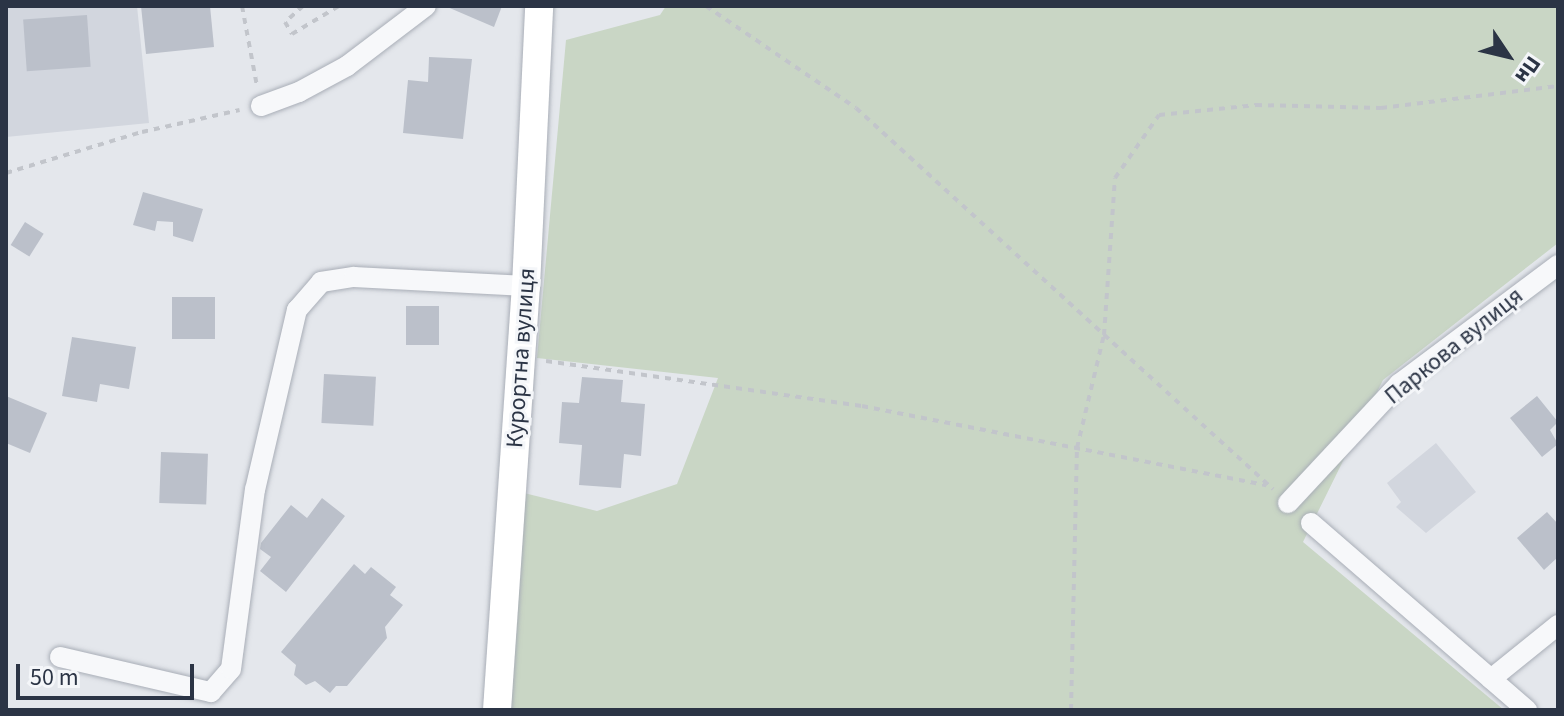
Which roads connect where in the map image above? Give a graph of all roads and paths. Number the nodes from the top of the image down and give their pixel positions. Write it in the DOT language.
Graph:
graph roads {
  1 [pos="242,6"];
  2 [pos="303,6"];
  3 [pos="339,6"];
  4 [pos="426,6"];
  5 [pos="539,6"];
  6 [pos="706,6"];
  7 [pos="1558,86"];
  8 [pos="261,106"];
  9 [pos="6,173"];
  10 [pos="1558,265"];
  11 [pos="526,286"];
  12 [pos="1104,335"];
  13 [pos="521,358"];
  14 [pos="1077,448"];
  15 [pos="1238,458"];
  16 [pos="1268,485"];
  17 [pos="1288,503"];
  18 [pos="1311,523"];
  19 [pos="1558,625"];
  20 [pos="60,657"];
  21 [pos="1491,679"];
  22 [pos="497,710"];
  23 [pos="1071,710"];
  24 [pos="1527,710"];
  1 -- 8 [label="path"];
  2 -- 3 [label="path"];
  4 -- 8 [label="street"];
  5 -- 11 [label="main road, Курортна вулиця"];
  6 -- 12 [label="path"];
  7 -- 12 [label="path"];
  8 -- 9 [label="path"];
  10 -- 17 [label="street, Паркова вулиця"];
  11 -- 13 [label="main road, Курортна вулиця"];
  11 -- 20 [label="street"];
  12 -- 14 [label="path"];
  12 -- 15 [label="path"];
  13 -- 14 [label="path"];
  13 -- 22 [label="main road, Курортна вулиця"];
  14 -- 16 [label="path"];
  14 -- 23 [label="path"];
  18 -- 21 [label="street"];
  19 -- 21 [label="street"];
  21 -- 24 [label="street"];
}
